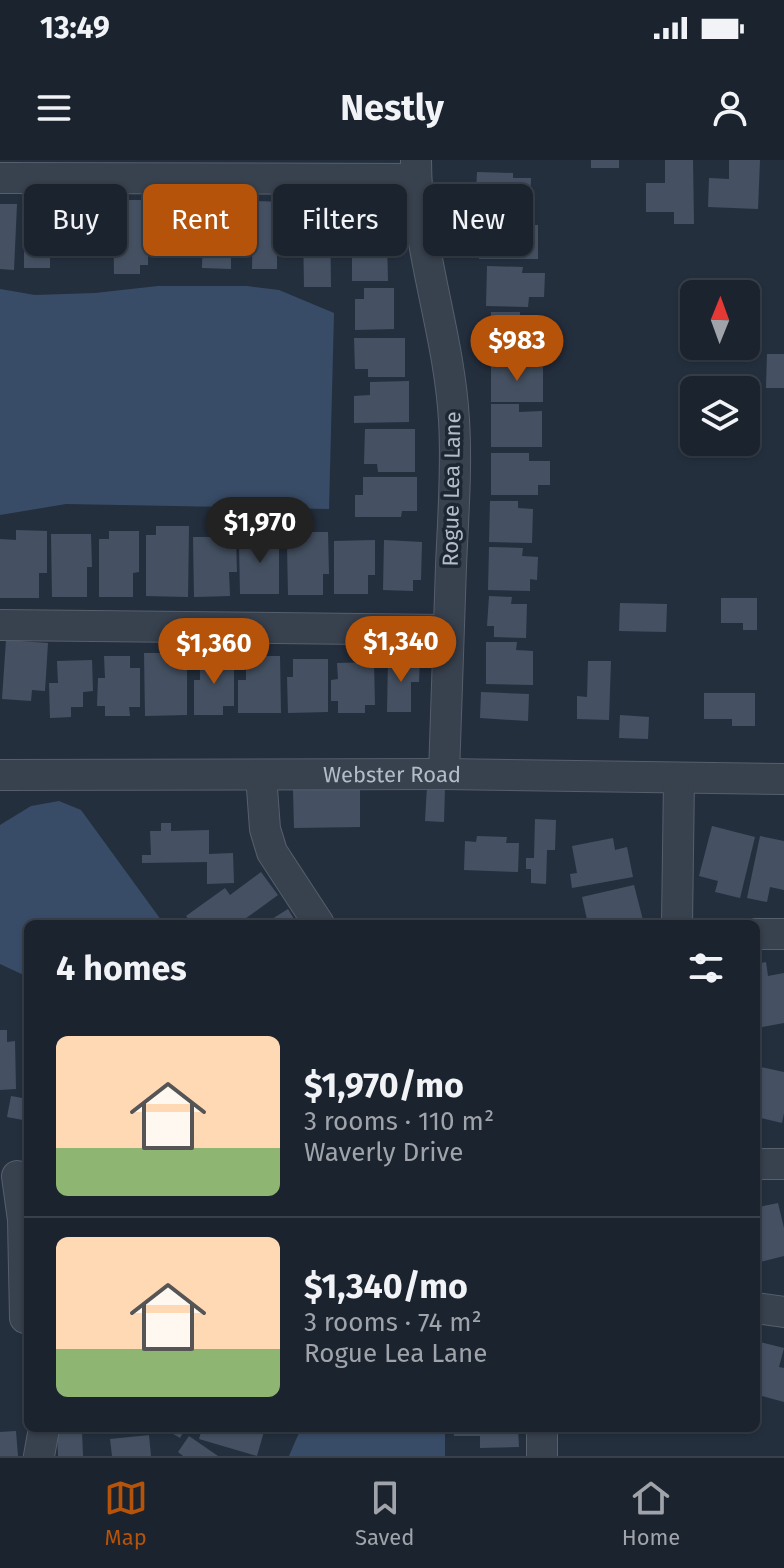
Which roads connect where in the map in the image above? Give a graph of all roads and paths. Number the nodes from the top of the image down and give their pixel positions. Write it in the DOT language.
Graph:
graph roads {
  1 [pos="283,169"];
  2 [pos="416,170"];
  3 [pos="0,178"];
  4 [pos="0,625"];
  5 [pos="448,630"];
  6 [pos="444,774"];
  7 [pos="0,775"];
  8 [pos="261,775"];
  9 [pos="679,779"];
  10 [pos="784,779"];
  11 [pos="316,920"];
  12 [pos="677,920"];
  13 [pos="760,934"];
  14 [pos="784,934"];
  15 [pos="760,1164"];
  16 [pos="784,1164"];
  17 [pos="17,1176"];
  18 [pos="760,1309"];
  19 [pos="784,1312"];
  20 [pos="18,1318"];
  21 [pos="43,1432"];
  22 [pos="542,1432"];
  23 [pos="39,1456"];
  24 [pos="542,1456"];
  1 -- 2 [label="street"];
  1 -- 3 [label="street"];
  2 -- 5 [label="street, Rogue Lea Lane"];
  4 -- 5 [label="street"];
  5 -- 6 [label="street, Rogue Lea Lane"];
  6 -- 8 [label="street, Webster Road"];
  6 -- 9 [label="street, Webster Road"];
  7 -- 8 [label="street, Webster Road"];
  8 -- 11 [label="street"];
  9 -- 10 [label="street, Webster Road"];
  9 -- 12 [label="street"];
  13 -- 14 [label="street"];
  15 -- 16 [label="street"];
  17 -- 20 [label="street"];
  18 -- 19 [label="street"];
  21 -- 23 [label="street"];
  22 -- 24 [label="street"];
}
